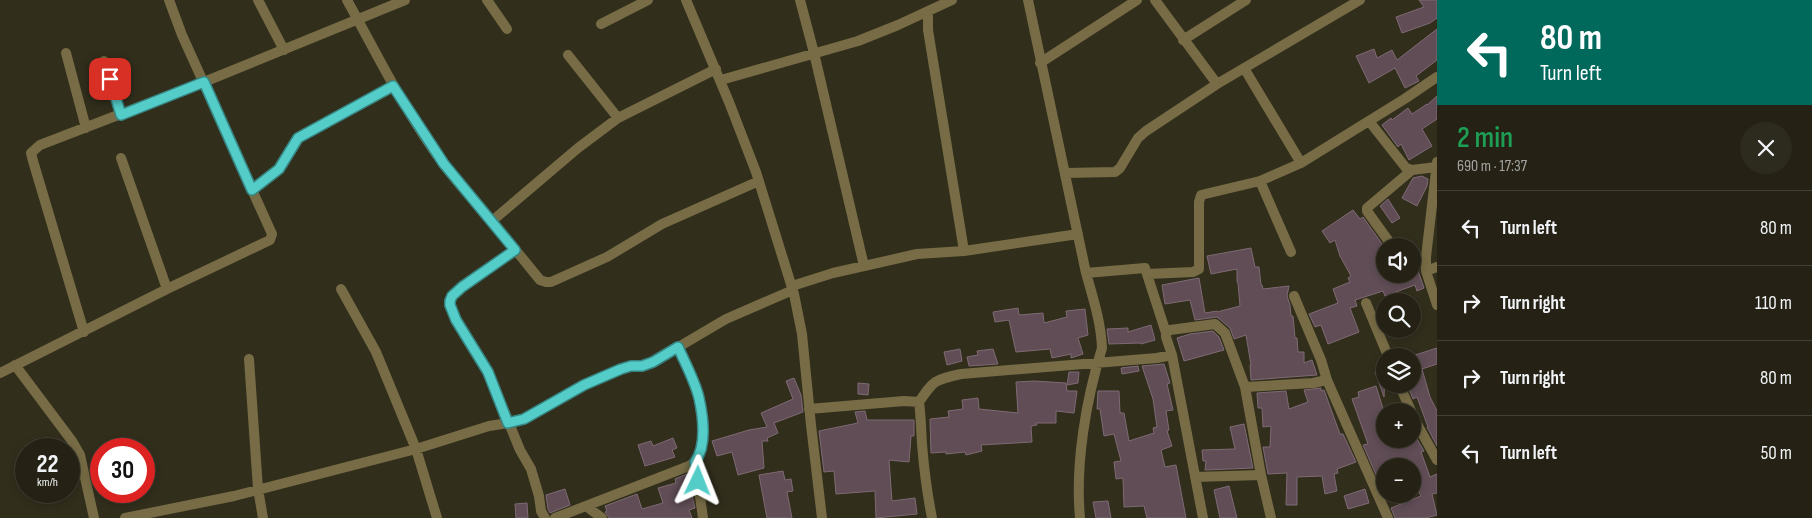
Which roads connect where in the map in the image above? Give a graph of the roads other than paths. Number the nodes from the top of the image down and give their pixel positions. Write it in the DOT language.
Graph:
graph roads {
  1 [pos="170,0"];
  2 [pos="258,0"];
  3 [pos="347,0"];
  4 [pos="405,0"];
  5 [pos="486,0"];
  6 [pos="648,0"];
  7 [pos="686,0"];
  8 [pos="800,0"];
  9 [pos="952,0"];
  10 [pos="1028,0"];
  11 [pos="1137,0"];
  12 [pos="1154,0"];
  13 [pos="1246,0"];
  14 [pos="1360,0"];
  15 [pos="928,11"];
  16 [pos="358,20"];
  17 [pos="601,24"];
  18 [pos="507,29"];
  19 [pos="1183,40"];
  20 [pos="284,50"];
  21 [pos="66,53"];
  22 [pos="814,53"];
  23 [pos="568,55"];
  24 [pos="104,61"];
  25 [pos="1040,63"];
  26 [pos="1244,68"];
  27 [pos="716,69"];
  28 [pos="1437,77"];
  29 [pos="721,80"];
  30 [pos="204,82"];
  31 [pos="1217,84"];
  32 [pos="393,86"];
  33 [pos="121,115"];
  34 [pos="618,118"];
  35 [pos="1369,121"];
  36 [pos="86,128"];
  37 [pos="121,158"];
  38 [pos="1301,162"];
  39 [pos="1437,162"];
  40 [pos="1436,167"];
  41 [pos="1412,170"];
  42 [pos="1065,173"];
  43 [pos="1260,180"];
  44 [pos="759,181"];
  45 [pos="252,190"];
  46 [pos="492,221"];
  47 [pos="1078,234"];
  48 [pos="1386,238"];
  49 [pos="515,250"];
  50 [pos="964,251"];
  51 [pos="1291,252"];
  52 [pos="864,266"];
  53 [pos="1437,267"];
  54 [pos="1426,271"];
  55 [pos="1086,273"];
  56 [pos="1148,274"];
  57 [pos="792,288"];
  58 [pos="167,289"];
  59 [pos="341,289"];
  60 [pos="1294,296"];
  61 [pos="1366,303"];
  62 [pos="1437,305"];
  63 [pos="84,332"];
  64 [pos="1166,333"];
  65 [pos="678,347"];
  66 [pos="1385,348"];
  67 [pos="1172,355"];
  68 [pos="249,359"];
  69 [pos="1097,363"];
  70 [pos="15,365"];
  71 [pos="0,373"];
  72 [pos="1327,380"];
  73 [pos="1245,387"];
  74 [pos="918,402"];
  75 [pos="809,409"];
  76 [pos="508,423"];
  77 [pos="1421,431"];
  78 [pos="416,449"];
  79 [pos="1437,460"];
  80 [pos="695,462"];
  81 [pos="1261,475"];
  82 [pos="1195,477"];
  83 [pos="258,489"];
  84 [pos="586,506"];
  85 [pos="94,518"];
  86 [pos="126,518"];
  87 [pos="263,518"];
  88 [pos="437,518"];
  89 [pos="545,518"];
  90 [pos="555,518"];
  91 [pos="602,518"];
  92 [pos="703,518"];
  93 [pos="822,518"];
  94 [pos="932,518"];
  95 [pos="1080,518"];
  96 [pos="1203,518"];
  97 [pos="1271,518"];
  98 [pos="1388,518"];
  1 -- 30 [label="street"];
  2 -- 20 [label="street"];
  3 -- 16 [label="street"];
  4 -- 16 [label="street"];
  5 -- 18 [label="street"];
  6 -- 17 [label="street"];
  7 -- 27 [label="street"];
  8 -- 22 [label="street"];
  9 -- 15 [label="street"];
  10 -- 25 [label="street"];
  11 -- 25 [label="street"];
  12 -- 19 [label="street"];
  13 -- 19 [label="street"];
  14 -- 26 [label="street"];
  15 -- 22 [label="street"];
  15 -- 50 [label="street"];
  16 -- 20 [label="street"];
  16 -- 32 [label="street"];
  19 -- 31 [label="street"];
  20 -- 30 [label="street"];
  21 -- 36 [label="street"];
  22 -- 29 [label="street"];
  22 -- 52 [label="street"];
  23 -- 34 [label="street"];
  24 -- 33 [label="street"];
  25 -- 42 [label="street"];
  26 -- 31 [label="street"];
  26 -- 38 [label="street"];
  27 -- 29 [label="street"];
  27 -- 34 [label="street"];
  28 -- 35 [label="street"];
  29 -- 44 [label="street"];
  30 -- 33 [label="street"];
  30 -- 45 [label="street"];
  31 -- 42 [label="street"];
  32 -- 45 [label="street"];
  32 -- 46 [label="street"];
  33 -- 36 [label="street"];
  34 -- 46 [label="street"];
  35 -- 38 [label="street"];
  35 -- 41 [label="street"];
  36 -- 63 [label="street"];
  37 -- 58 [label="street"];
  38 -- 43 [label="street"];
  39 -- 40 [label="street"];
  40 -- 41 [label="street"];
  40 -- 54 [label="street"];
  41 -- 48 [label="street"];
  42 -- 47 [label="street"];
  43 -- 51 [label="street"];
  43 -- 56 [label="street"];
  44 -- 49 [label="street"];
  44 -- 57 [label="street"];
  45 -- 58 [label="street"];
  46 -- 49 [label="street"];
  47 -- 50 [label="street"];
  47 -- 55 [label="street"];
  49 -- 76 [label="street"];
  50 -- 52 [label="street"];
  52 -- 57 [label="street"];
  53 -- 54 [label="street"];
  54 -- 62 [label="street"];
  55 -- 56 [label="street"];
  55 -- 69 [label="street"];
  56 -- 64 [label="street"];
  57 -- 65 [label="street"];
  57 -- 75 [label="street"];
  58 -- 63 [label="street"];
  59 -- 78 [label="street"];
  60 -- 72 [label="street"];
  61 -- 66 [label="street"];
  63 -- 70 [label="street"];
  64 -- 67 [label="street"];
  64 -- 73 [label="street"];
  65 -- 76 [label="street"];
  65 -- 80 [label="street"];
  67 -- 69 [label="street"];
  67 -- 82 [label="street"];
  68 -- 83 [label="street"];
  69 -- 74 [label="street"];
  69 -- 95 [label="street"];
  70 -- 71 [label="street"];
  70 -- 85 [label="street"];
  72 -- 73 [label="street"];
  72 -- 98 [label="street"];
  73 -- 81 [label="street"];
  74 -- 75 [label="street"];
  74 -- 94 [label="street"];
  75 -- 93 [label="street"];
  76 -- 78 [label="street"];
  76 -- 89 [label="street"];
  77 -- 79 [label="street"];
  78 -- 83 [label="street"];
  78 -- 88 [label="street"];
  80 -- 84 [label="street"];
  80 -- 92 [label="street"];
  81 -- 82 [label="street"];
  81 -- 97 [label="street"];
  82 -- 96 [label="street"];
  83 -- 86 [label="street"];
  83 -- 87 [label="street"];
  84 -- 90 [label="street"];
  84 -- 91 [label="street"];
}
